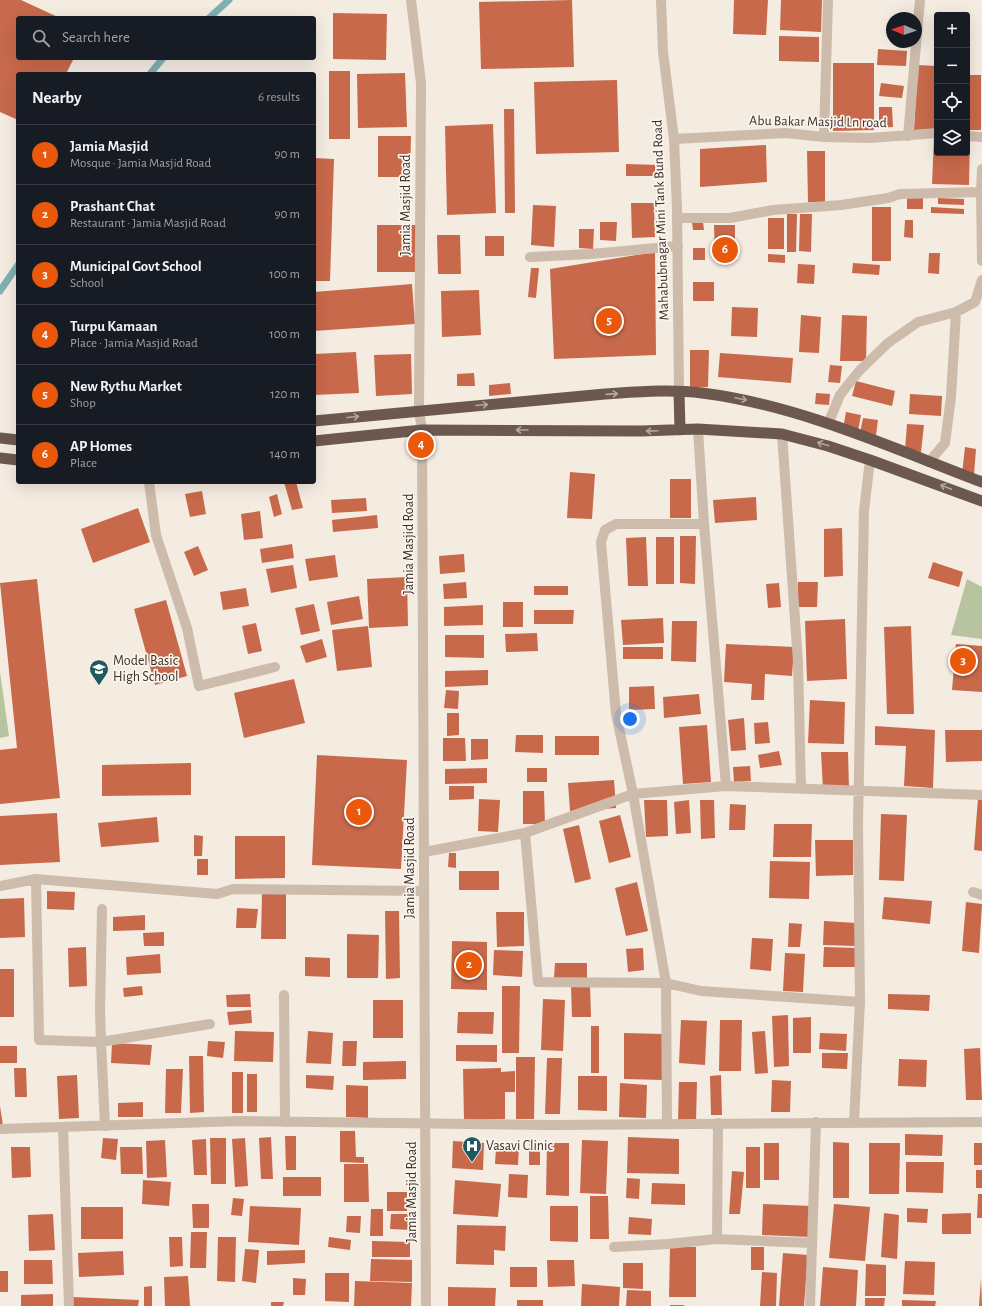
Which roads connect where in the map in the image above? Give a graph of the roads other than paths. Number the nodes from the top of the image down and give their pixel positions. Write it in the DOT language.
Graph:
graph roads {
  1 [pos="411,0"];
  2 [pos="661,0"];
  3 [pos="828,0"];
  4 [pos="920,0"];
  5 [pos="934,133"];
  6 [pos="908,136"];
  7 [pos="970,136"];
  8 [pos="824,137"];
  9 [pos="982,137"];
  10 [pos="674,139"];
  11 [pos="982,169"];
  12 [pos="981,192"];
  13 [pos="677,218"];
  14 [pos="678,246"];
  15 [pos="530,256"];
  16 [pos="982,261"];
  17 [pos="982,280"];
  18 [pos="956,312"];
  19 [pos="679,392"];
  20 [pos="419,411"];
  21 [pos="316,421"];
  22 [pos="828,424"];
  23 [pos="698,429"];
  24 [pos="422,430"];
  25 [pos="680,430"];
  26 [pos="782,434"];
  27 [pos="0,438"];
  28 [pos="16,440"];
  29 [pos="316,441"];
  30 [pos="0,458"];
  31 [pos="16,460"];
  32 [pos="870,460"];
  33 [pos="929,462"];
  34 [pos="982,482"];
  35 [pos="149,484"];
  36 [pos="982,501"];
  37 [pos="704,524"];
  38 [pos="274,667"];
  39 [pos="726,786"];
  40 [pos="801,789"];
  41 [pos="859,792"];
  42 [pos="633,794"];
  43 [pos="982,795"];
  44 [pos="525,833"];
  45 [pos="424,852"];
  46 [pos="36,879"];
  47 [pos="0,886"];
  48 [pos="424,891"];
  49 [pos="102,909"];
  50 [pos="666,983"];
  51 [pos="284,995"];
  52 [pos="860,1002"];
  53 [pos="210,1024"];
  54 [pos="101,1042"];
  55 [pos="285,1122"];
  56 [pos="816,1122"];
  57 [pos="854,1122"];
  58 [pos="982,1122"];
  59 [pos="718,1123"];
  60 [pos="425,1124"];
  61 [pos="667,1124"];
  62 [pos="106,1126"];
  63 [pos="63,1127"];
  64 [pos="0,1129"];
  65 [pos="717,1239"];
  66 [pos="812,1244"];
  67 [pos="614,1247"];
  68 [pos="70,1306"];
  69 [pos="426,1306"];
  70 [pos="810,1306"];
  1 -- 20 [label="street, Jamia Masjid Road"];
  2 -- 10 [label="street, Mahabubnagar Mini Tank Bund Road"];
  3 -- 8 [label="street"];
  4 -- 6 [label="street"];
  5 -- 6 [label="street, Abu Bakar Masjid Ln road"];
  6 -- 8 [label="street, Abu Bakar Masjid Ln road"];
  7 -- 9 [label="street"];
  8 -- 10 [label="street, Abu Bakar Masjid Ln road"];
  10 -- 13 [label="street, Mahabubnagar Mini Tank Bund Road"];
  11 -- 12 [label="street"];
  12 -- 13 [label="street"];
  12 -- 16 [label="street"];
  13 -- 14 [label="street, Mahabubnagar Mini Tank Bund Road"];
  14 -- 15 [label="street"];
  14 -- 19 [label="street, Mahabubnagar Mini Tank Bund Road"];
  17 -- 18 [label="street"];
  18 -- 22 [label="street"];
  18 -- 33 [label="street"];
  20 -- 19 [label="highway, one-way"];
  19 -- 22 [label="highway, one-way"];
  19 -- 25 [label="highway"];
  21 -- 20 [label="highway, one-way"];
  20 -- 24 [label="street, Jamia Masjid Road"];
  22 -- 33 [label="highway"];
  23 -- 25 [label="highway"];
  23 -- 26 [label="highway"];
  23 -- 37 [label="street"];
  25 -- 24 [label="highway, one-way"];
  24 -- 29 [label="highway"];
  24 -- 45 [label="street, Jamia Masjid Road"];
  32 -- 26 [label="highway, one-way"];
  26 -- 40 [label="street"];
  27 -- 28 [label="highway"];
  30 -- 31 [label="highway"];
  36 -- 32 [label="highway, one-way"];
  32 -- 41 [label="street"];
  33 -- 34 [label="highway"];
  35 -- 38 [label="street"];
  37 -- 39 [label="street"];
  37 -- 42 [label="street"];
  39 -- 40 [label="street"];
  39 -- 42 [label="street"];
  40 -- 41 [label="street"];
  41 -- 43 [label="street"];
  41 -- 52 [label="street"];
  42 -- 44 [label="street"];
  42 -- 50 [label="street"];
  44 -- 45 [label="street"];
  44 -- 50 [label="street"];
  45 -- 48 [label="street, Jamia Masjid Road"];
  46 -- 47 [label="street"];
  46 -- 48 [label="street"];
  46 -- 54 [label="street"];
  48 -- 60 [label="street, Jamia Masjid Road"];
  49 -- 54 [label="street"];
  50 -- 52 [label="street"];
  50 -- 61 [label="street"];
  51 -- 55 [label="street"];
  52 -- 57 [label="street"];
  53 -- 54 [label="street"];
  54 -- 62 [label="street"];
  55 -- 60 [label="street"];
  55 -- 62 [label="street"];
  56 -- 57 [label="street"];
  56 -- 59 [label="street"];
  56 -- 66 [label="street"];
  57 -- 58 [label="street"];
  59 -- 61 [label="street"];
  59 -- 65 [label="street"];
  60 -- 61 [label="street"];
  60 -- 69 [label="street, Jamia Masjid Road"];
  62 -- 63 [label="street"];
  63 -- 64 [label="street"];
  63 -- 68 [label="street"];
  65 -- 66 [label="street"];
  65 -- 67 [label="street"];
  66 -- 70 [label="street"];
}
